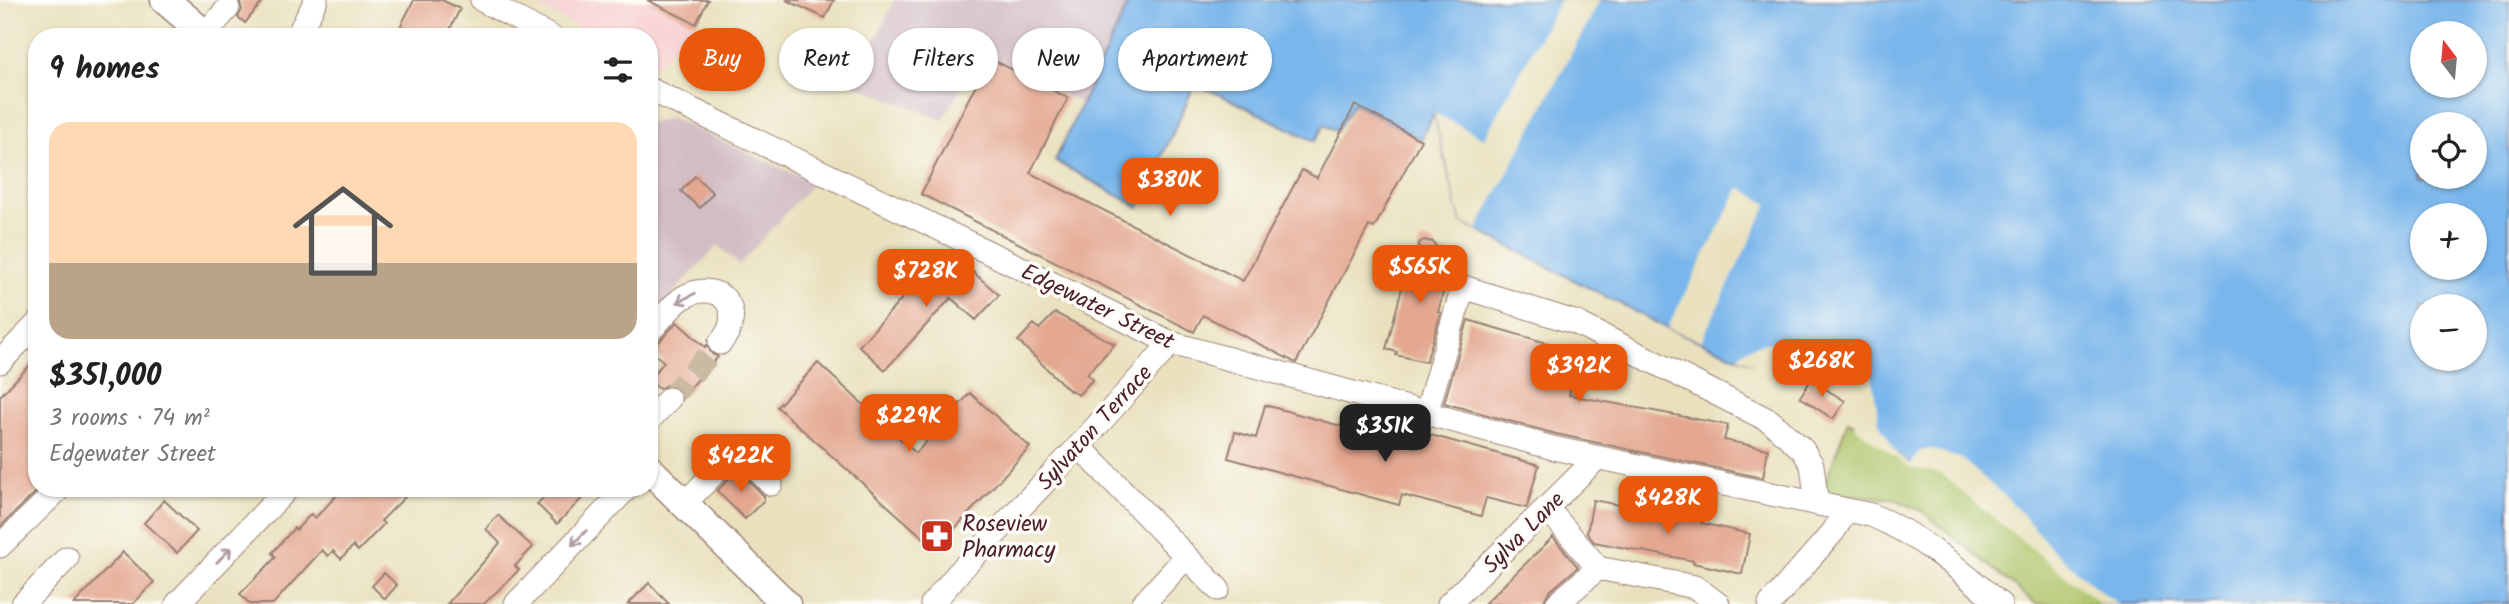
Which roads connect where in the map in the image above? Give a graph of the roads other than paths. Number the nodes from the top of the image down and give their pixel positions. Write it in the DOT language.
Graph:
graph roads {
  1 [pos="316,0"];
  2 [pos="482,0"];
  3 [pos="181,5"];
  4 [pos="228,8"];
  5 [pos="200,28"];
  6 [pos="212,28"];
  7 [pos="302,28"];
  8 [pos="534,28"];
  9 [pos="658,96"];
  10 [pos="658,323"];
  11 [pos="28,333"];
  12 [pos="720,343"];
  13 [pos="1171,343"];
  14 [pos="0,362"];
  15 [pos="669,399"];
  16 [pos="658,411"];
  17 [pos="1426,414"];
  18 [pos="1079,446"];
  19 [pos="1596,459"];
  20 [pos="658,477"];
  21 [pos="771,484"];
  22 [pos="51,497"];
  23 [pos="279,497"];
  24 [pos="618,497"];
  25 [pos="685,503"];
  26 [pos="1816,504"];
  27 [pos="1547,508"];
  28 [pos="1847,510"];
  29 [pos="0,547"];
  30 [pos="67,558"];
  31 [pos="1185,558"];
  32 [pos="1598,568"];
  33 [pos="1218,589"];
  34 [pos="23,604"];
  35 [pos="177,604"];
  36 [pos="516,604"];
  37 [pos="786,604"];
  38 [pos="932,604"];
  39 [pos="1143,604"];
  40 [pos="1449,604"];
  41 [pos="1557,604"];
  42 [pos="1718,604"];
  43 [pos="1770,604"];
  44 [pos="2000,604"];
  1 -- 7 [label="street"];
  2 -- 8 [label="street"];
  3 -- 5 [label="main road"];
  4 -- 6 [label="street"];
  9 -- 13 [label="street, Edgewater Street"];
  12 -- 10 [label="street, one-way"];
  11 -- 14 [label="street"];
  13 -- 17 [label="street, Edgewater Street"];
  13 -- 18 [label="street, Sylvaton Terrace"];
  15 -- 16 [label="street"];
  17 -- 19 [label="street, Edgewater Street"];
  17 -- 26 [label="street"];
  18 -- 31 [label="street"];
  18 -- 38 [label="street, Sylvaton Terrace"];
  19 -- 26 [label="street, Edgewater Street"];
  19 -- 27 [label="street, Sylva Lane"];
  20 -- 25 [label="main road"];
  21 -- 25 [label="street"];
  22 -- 29 [label="street"];
  35 -- 23 [label="street, one-way"];
  24 -- 36 [label="street, one-way"];
  25 -- 37 [label="main road"];
  26 -- 28 [label="street, Edgewater Street"];
  27 -- 32 [label="street"];
  27 -- 40 [label="street, Sylva Lane"];
  28 -- 43 [label="street"];
  28 -- 44 [label="street, Edgewater Street"];
  30 -- 34 [label="street"];
  31 -- 33 [label="street"];
  31 -- 39 [label="street"];
  32 -- 41 [label="street"];
  32 -- 42 [label="street"];
}
